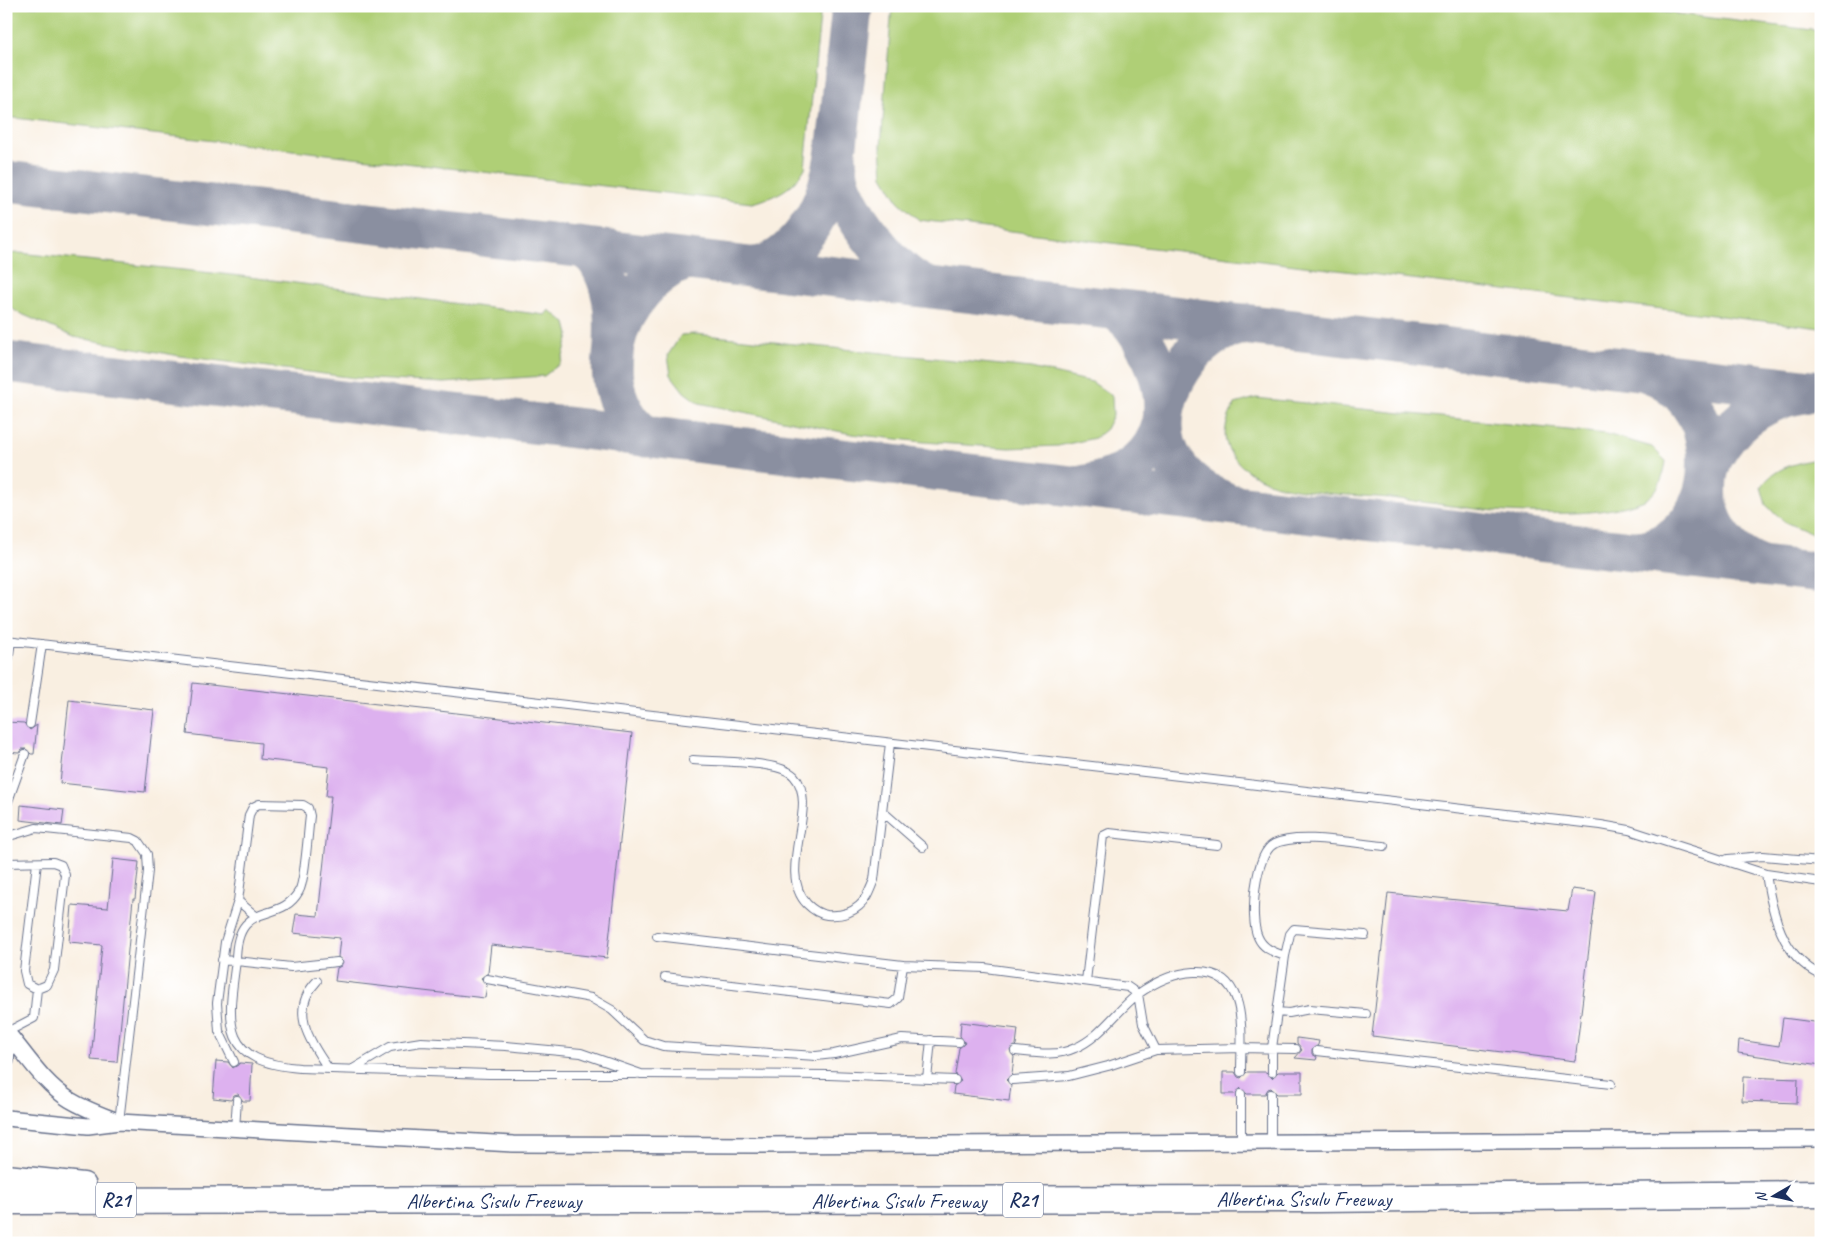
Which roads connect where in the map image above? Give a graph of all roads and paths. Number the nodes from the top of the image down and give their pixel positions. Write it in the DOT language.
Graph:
graph roads {
  1 [pos="9,640"];
  2 [pos="42,644"];
  3 [pos="6,674"];
  4 [pos="30,724"];
  5 [pos="890,743"];
  6 [pos="25,754"];
  7 [pos="693,760"];
  8 [pos="6,807"];
  9 [pos="882,811"];
  10 [pos="6,837"];
  11 [pos="1217,845"];
  12 [pos="1384,846"];
  13 [pos="923,847"];
  14 [pos="1726,860"];
  15 [pos="1821,861"];
  16 [pos="6,863"];
  17 [pos="37,863"];
  18 [pos="1766,874"];
  19 [pos="1821,882"];
  20 [pos="238,901"];
  21 [pos="257,917"];
  22 [pos="1365,935"];
  23 [pos="657,936"];
  24 [pos="1285,956"];
  25 [pos="222,960"];
  26 [pos="236,962"];
  27 [pos="337,962"];
  28 [pos="903,965"];
  29 [pos="1821,975"];
  30 [pos="666,977"];
  31 [pos="487,979"];
  32 [pos="317,981"];
  33 [pos="1086,981"];
  34 [pos="37,989"];
  35 [pos="1138,994"];
  36 [pos="1277,1012"];
  37 [pos="1366,1014"];
  38 [pos="7,1031"];
  39 [pos="931,1040"];
  40 [pos="959,1042"];
  41 [pos="1241,1048"];
  42 [pos="1272,1048"];
  43 [pos="1296,1049"];
  44 [pos="1015,1050"];
  45 [pos="1156,1050"];
  46 [pos="1317,1051"];
  47 [pos="6,1060"];
  48 [pos="234,1062"];
  49 [pos="328,1068"];
  50 [pos="354,1069"];
  51 [pos="1241,1072"];
  52 [pos="1272,1072"];
  53 [pos="641,1074"];
  54 [pos="927,1079"];
  55 [pos="955,1080"];
  56 [pos="1012,1080"];
  57 [pos="1611,1084"];
  58 [pos="1241,1094"];
  59 [pos="1272,1094"];
  60 [pos="237,1100"];
  61 [pos="6,1118"];
  62 [pos="119,1122"];
  63 [pos="235,1129"];
  64 [pos="1821,1139"];
  65 [pos="1241,1142"];
  66 [pos="1271,1142"];
  67 [pos="6,1178"];
  68 [pos="1821,1194"];
  69 [pos="225,1199"];
  70 [pos="6,1201"];
  1 -- 2 [label="lane"];
  1 -- 3 [label="lane"];
  2 -- 4 [label="lane"];
  2 -- 5 [label="lane"];
  5 -- 9 [label="lane"];
  5 -- 14 [label="lane"];
  6 -- 8 [label="lane"];
  7 -- 9 [label="lane"];
  9 -- 13 [label="lane"];
  10 -- 62 [label="lane"];
  11 -- 33 [label="lane"];
  12 -- 24 [label="lane"];
  14 -- 15 [label="lane"];
  14 -- 18 [label="lane"];
  16 -- 17 [label="lane"];
  17 -- 34 [label="lane"];
  17 -- 34 [label="lane"];
  18 -- 19 [label="lane"];
  18 -- 29 [label="lane"];
  20 -- 21 [label="lane"];
  20 -- 21 [label="lane"];
  20 -- 25 [label="lane"];
  21 -- 26 [label="lane"];
  22 -- 24 [label="lane"];
  23 -- 28 [label="lane"];
  24 -- 36 [label="lane"];
  25 -- 26 [label="lane"];
  25 -- 48 [label="lane"];
  26 -- 27 [label="lane"];
  26 -- 49 [label="lane"];
  28 -- 30 [label="lane"];
  28 -- 33 [label="lane"];
  31 -- 39 [label="lane"];
  32 -- 49 [label="lane"];
  33 -- 35 [label="lane"];
  34 -- 38 [label="lane"];
  35 -- 41 [label="lane"];
  35 -- 44 [label="lane"];
  35 -- 45 [label="lane"];
  36 -- 37 [label="lane"];
  36 -- 42 [label="lane"];
  38 -- 47 [label="street"];
  38 -- 62 [label="street"];
  39 -- 40 [label="lane"];
  39 -- 54 [label="lane"];
  41 -- 42 [label="lane"];
  41 -- 45 [label="lane"];
  41 -- 51 [label="lane"];
  42 -- 43 [label="lane"];
  42 -- 52 [label="lane"];
  45 -- 56 [label="lane"];
  46 -- 57 [label="lane"];
  49 -- 50 [label="lane"];
  50 -- 53 [label="lane"];
  50 -- 53 [label="lane"];
  53 -- 54 [label="lane"];
  54 -- 55 [label="lane"];
  58 -- 65 [label="lane"];
  59 -- 66 [label="lane"];
  60 -- 63 [label="lane"];
  61 -- 62 [label="street"];
  62 -- 63 [label="street"];
  63 -- 65 [label="street"];
  64 -- 66 [label="street"];
  65 -- 66 [label="street"];
  67 -- 69 [label="highway"];
  68 -- 69 [label="highway, Albertina Sisulu Freeway / R21"];
  69 -- 70 [label="highway, Albertina Sisulu Freeway / R21"];
}
